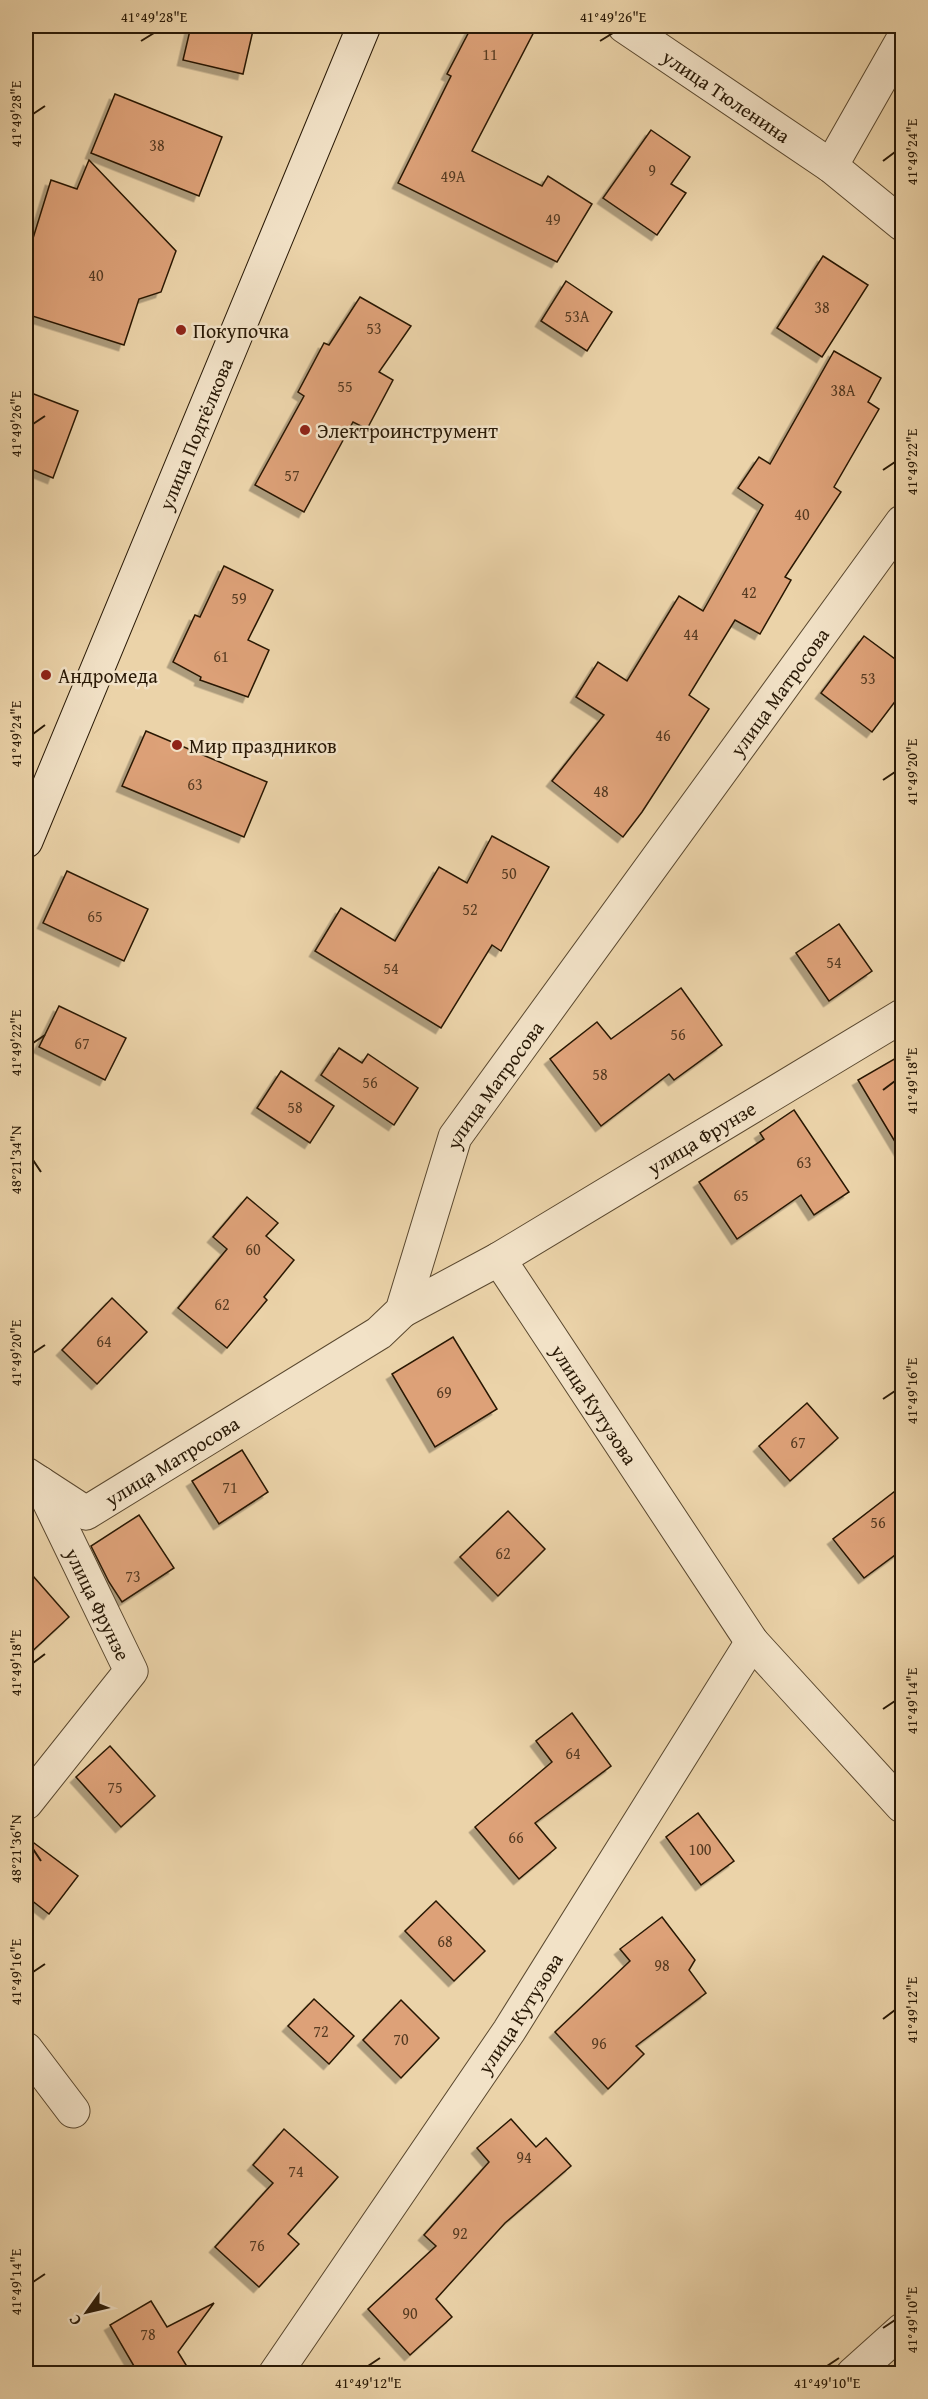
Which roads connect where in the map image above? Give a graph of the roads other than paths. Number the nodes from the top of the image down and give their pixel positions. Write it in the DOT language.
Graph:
graph roads {
  1 [pos="363,26"];
  2 [pos="624,26"];
  3 [pos="903,41"];
  4 [pos="831,166"];
  5 [pos="903,224"];
  6 [pos="903,522"];
  7 [pos="26,841"];
  8 [pos="903,1016"];
  9 [pos="499,1258"];
  10 [pos="402,1311"];
  11 [pos="33,1478"];
  12 [pos="752,1642"];
  13 [pos="26,1803"];
  14 [pos="903,1806"];
  15 [pos="26,2049"];
  16 [pos="73,2112"];
  17 [pos="903,2330"];
  18 [pos="274,2373"];
  19 [pos="853,2373"];
  1 -- 7 [label="street, улица Подтёлкова"];
  2 -- 4 [label="street, улица Тюленина"];
  3 -- 4 [label="street"];
  4 -- 5 [label="street, улица Тюленина"];
  6 -- 10 [label="street, улица Матросова"];
  8 -- 9 [label="street, улица Фрунзе"];
  9 -- 10 [label="street"];
  9 -- 12 [label="street, улица Кутузова"];
  10 -- 11 [label="street, улица Матросова"];
  11 -- 13 [label="street, улица Фрунзе"];
  12 -- 14 [label="street, улица Кутузова"];
  12 -- 18 [label="street, улица Кутузова"];
  15 -- 16 [label="street"];
  17 -- 19 [label="street"];
}
